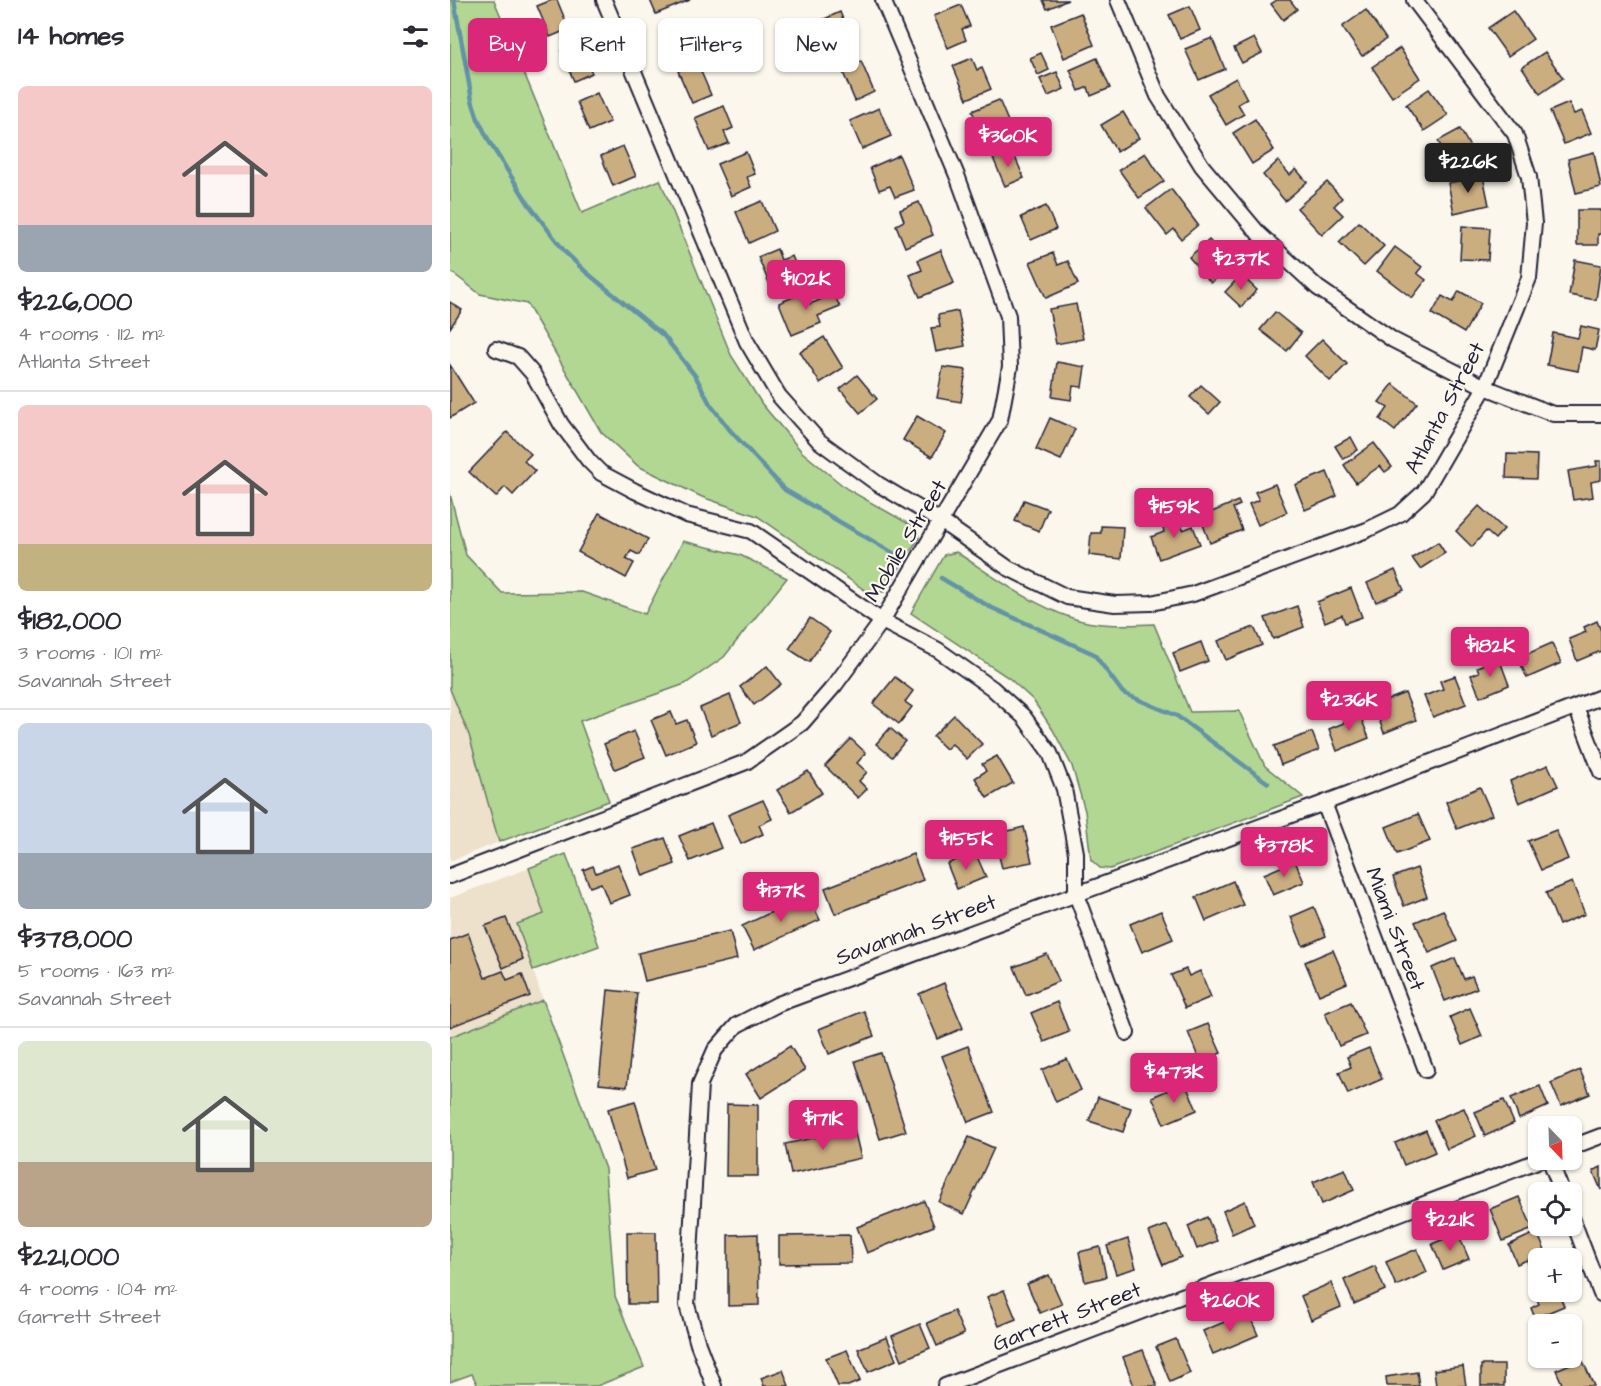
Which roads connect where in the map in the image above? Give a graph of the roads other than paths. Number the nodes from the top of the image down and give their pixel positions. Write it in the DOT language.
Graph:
graph roads {
  1 [pos="604,0"];
  2 [pos="883,0"];
  3 [pos="1118,0"];
  4 [pos="1414,0"];
  5 [pos="496,349"];
  6 [pos="1485,387"];
  7 [pos="1601,414"];
  8 [pos="942,522"];
  9 [pos="882,621"];
  10 [pos="1601,698"];
  11 [pos="1576,707"];
  12 [pos="1601,772"];
  13 [pos="1324,803"];
  14 [pos="450,876"];
  15 [pos="1076,894"];
  16 [pos="1127,1033"];
  17 [pos="1426,1071"];
  18 [pos="1601,1136"];
  19 [pos="1582,1144"];
  20 [pos="1528,1165"];
  21 [pos="1579,1236"];
  22 [pos="1601,1294"];
  23 [pos="982,1380"];
  24 [pos="714,1386"];
  25 [pos="945,1386"];
  1 -- 8 [label="street, Atlanta Street"];
  2 -- 8 [label="street, Mobile Street"];
  3 -- 6 [label="street"];
  4 -- 6 [label="street, Atlanta Street"];
  5 -- 9 [label="street"];
  6 -- 7 [label="street"];
  6 -- 8 [label="street, Atlanta Street"];
  8 -- 9 [label="street, Mobile Street"];
  9 -- 14 [label="street, Mobile Street"];
  9 -- 15 [label="street"];
  10 -- 11 [label="street, Savannah Street"];
  11 -- 12 [label="street"];
  11 -- 13 [label="street, Savannah Street"];
  13 -- 15 [label="street, Savannah Street"];
  13 -- 17 [label="street, Miami Street"];
  15 -- 16 [label="street"];
  15 -- 24 [label="street, Savannah Street"];
  18 -- 19 [label="street"];
  20 -- 23 [label="street, Garrett Street"];
  21 -- 22 [label="street"];
  23 -- 25 [label="street, Garrett Street"];
}
